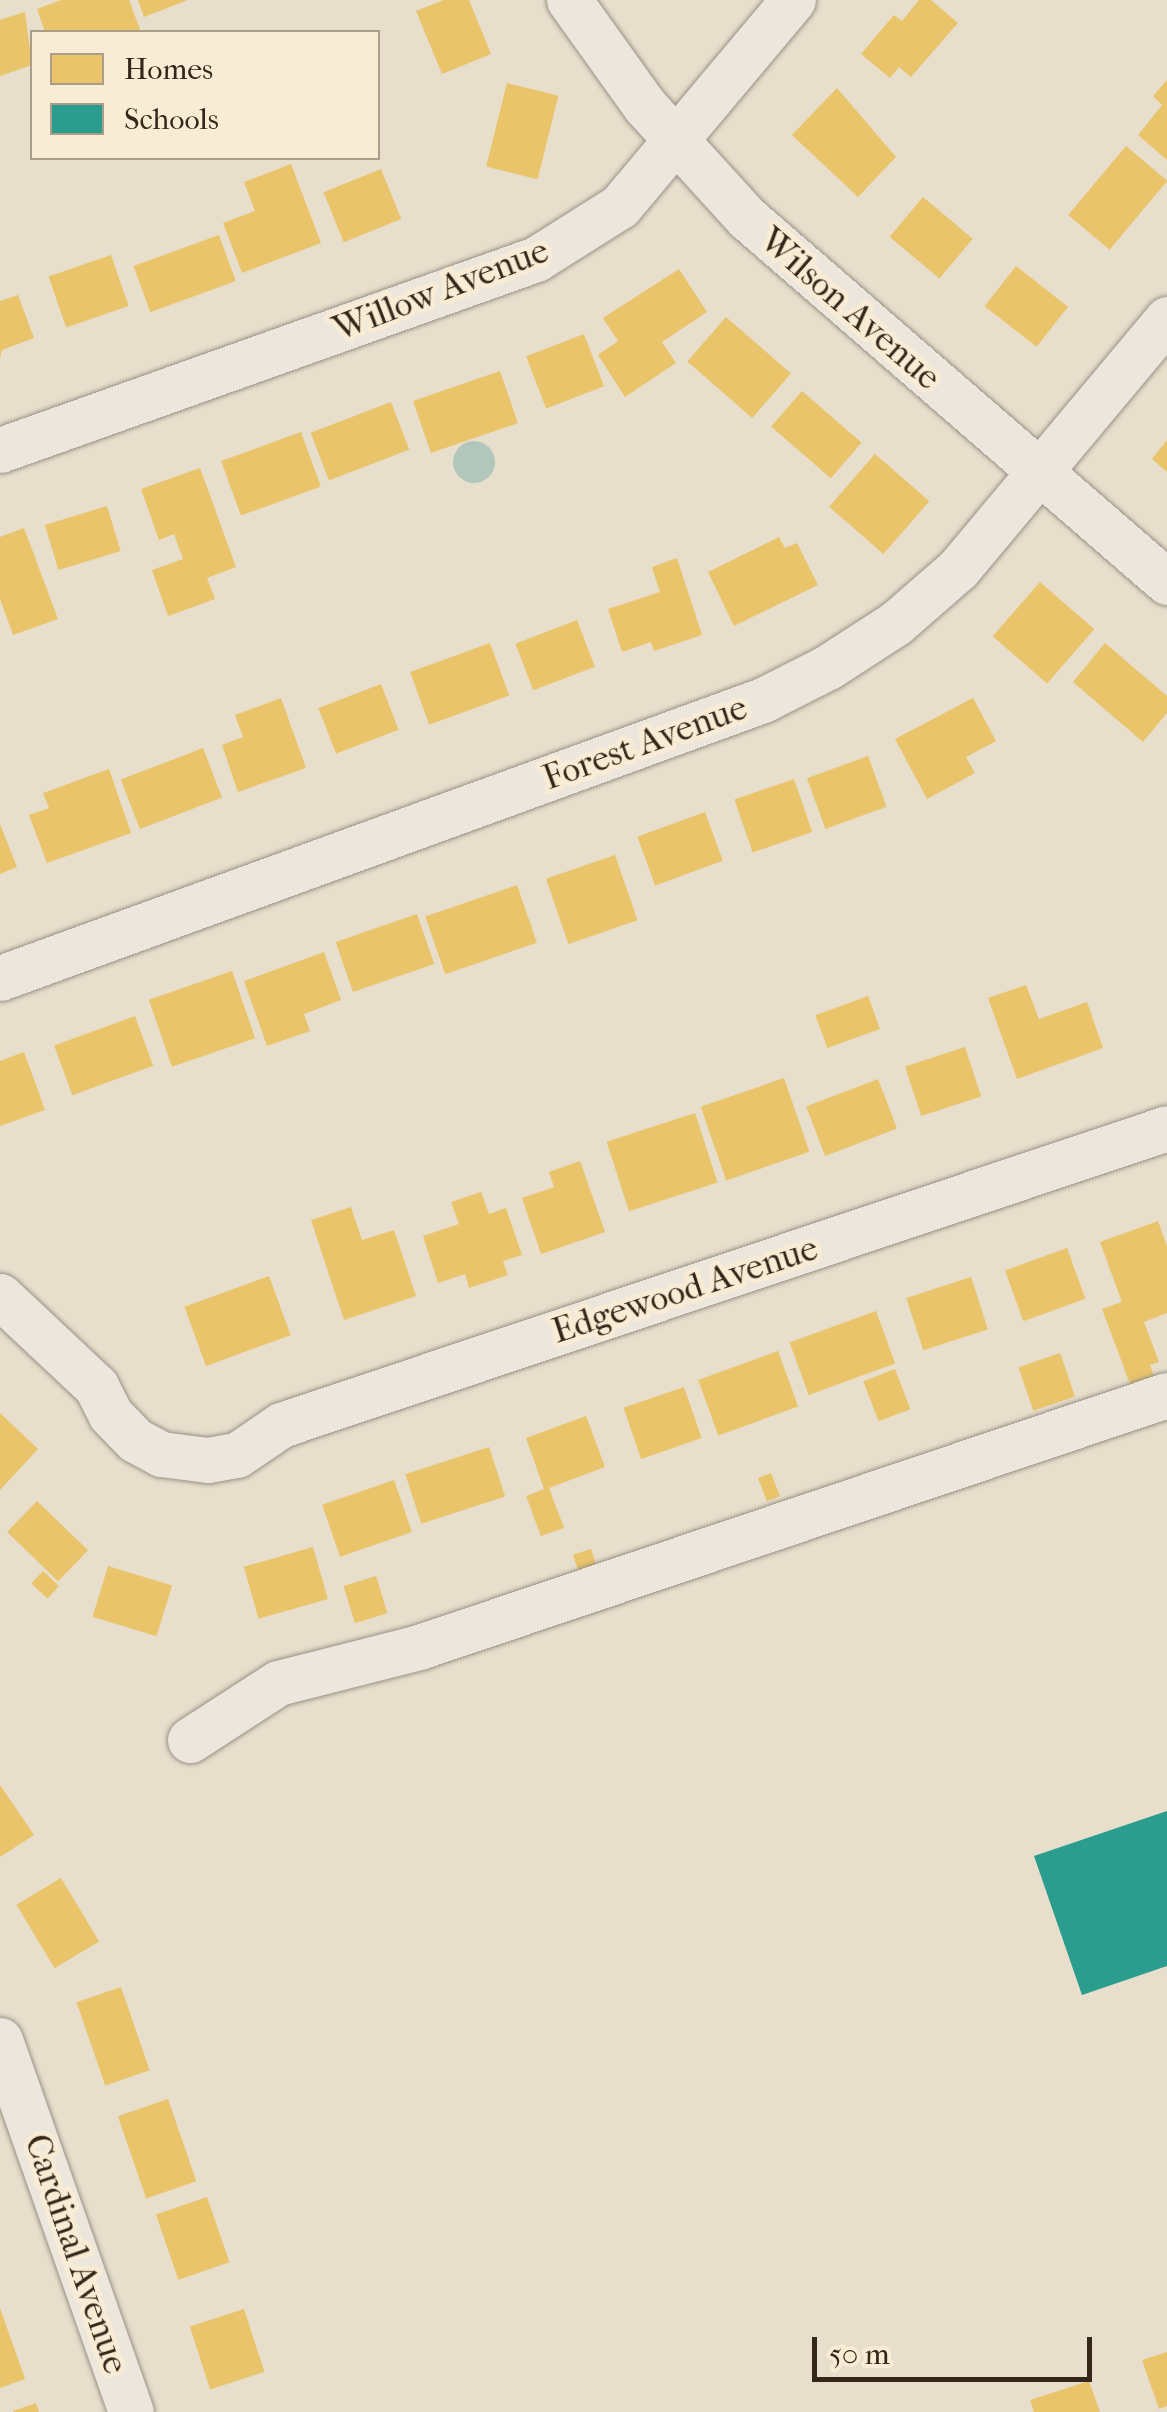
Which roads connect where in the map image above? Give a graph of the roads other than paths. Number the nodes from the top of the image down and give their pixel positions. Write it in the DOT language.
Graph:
graph roads {
  1 [pos="570,0"];
  2 [pos="793,0"];
  3 [pos="675,142"];
  4 [pos="1167,319"];
  5 [pos="0,450"];
  6 [pos="1039,473"];
  7 [pos="1167,582"];
  8 [pos="0,978"];
  9 [pos="1167,1128"];
  10 [pos="0,1296"];
  11 [pos="1167,1394"];
  12 [pos="190,1740"];
  13 [pos="0,2040"];
  14 [pos="131,2412"];
  1 -- 3 [label="street, Wilson Avenue"];
  2 -- 3 [label="street, Willow Avenue"];
  3 -- 5 [label="street, Willow Avenue"];
  3 -- 6 [label="street, Wilson Avenue"];
  4 -- 6 [label="street, Forest Avenue"];
  6 -- 7 [label="street, Wilson Avenue"];
  6 -- 8 [label="street, Forest Avenue"];
  9 -- 10 [label="street, Edgewood Avenue"];
  11 -- 12 [label="street"];
  13 -- 14 [label="street, Cardinal Avenue"];
}
